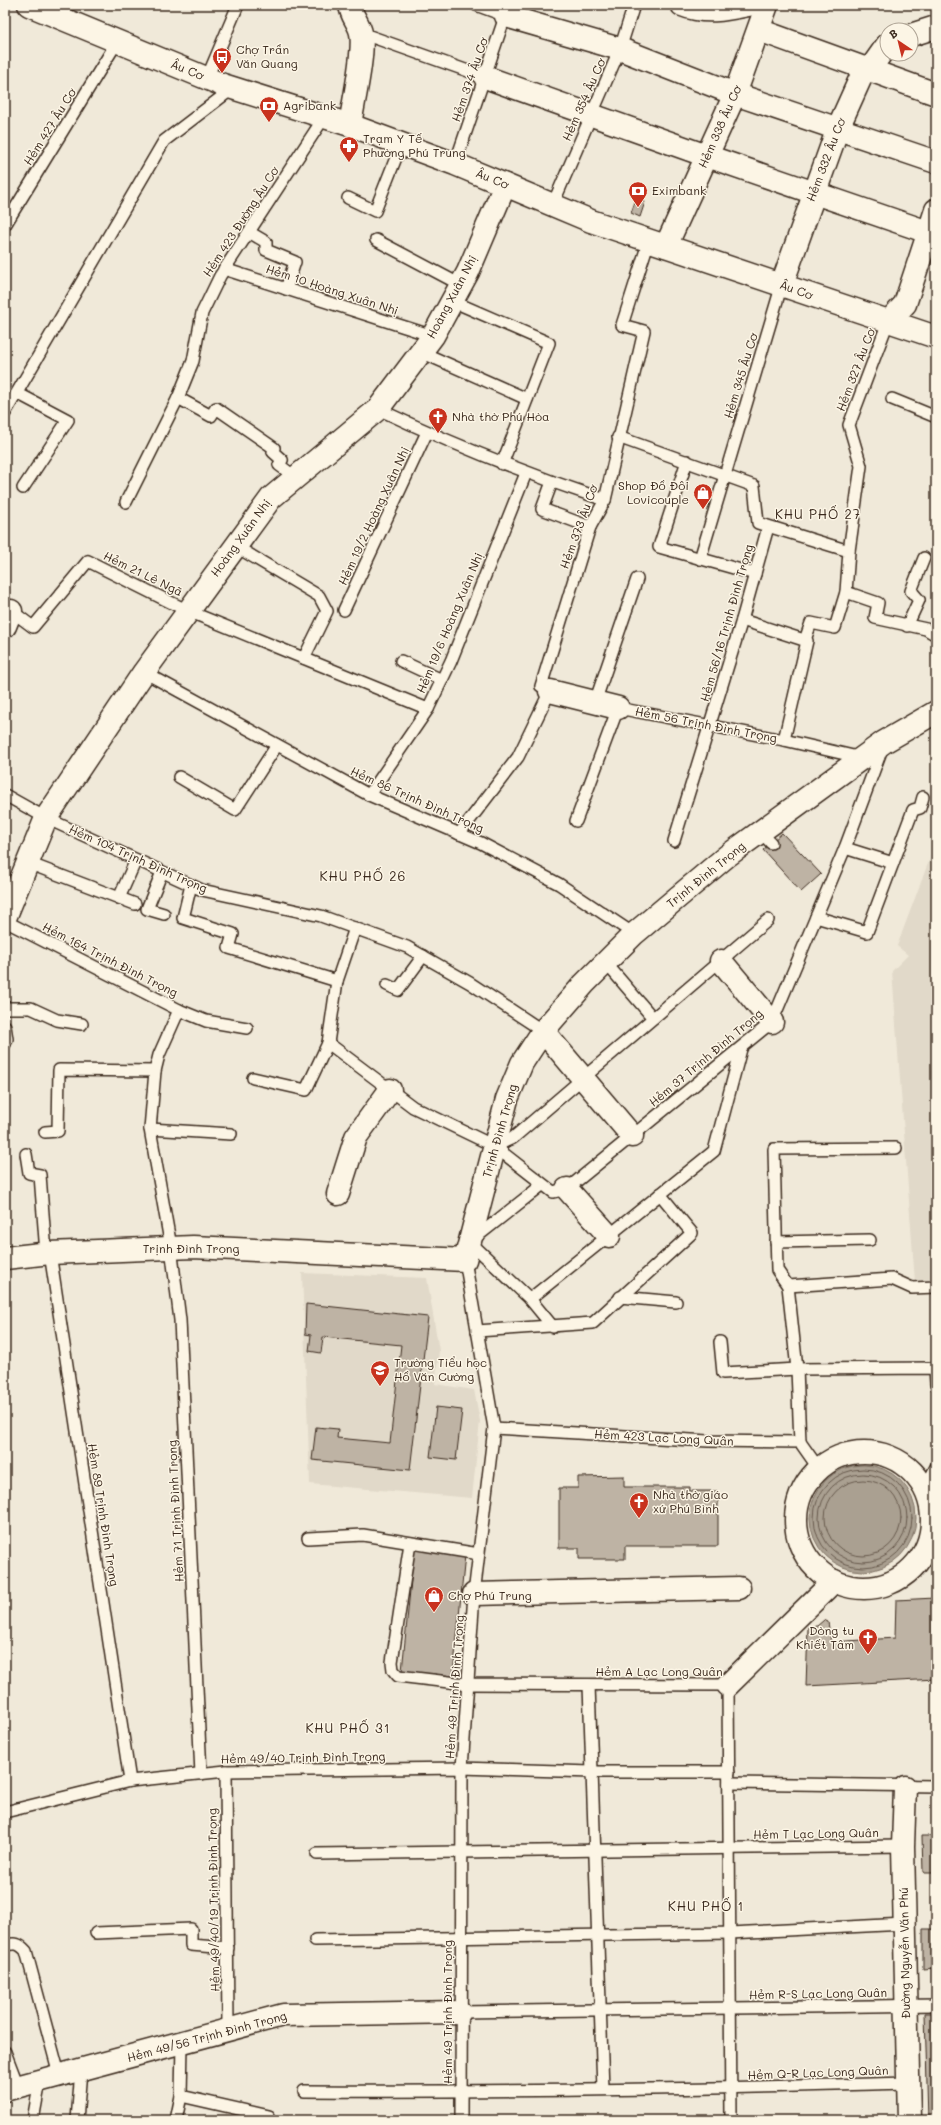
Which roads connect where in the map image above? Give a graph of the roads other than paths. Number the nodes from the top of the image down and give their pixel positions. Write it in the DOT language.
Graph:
graph roads {
  1 [pos="29,5"];
  2 [pos="238,5"];
  3 [pos="350,5"];
  4 [pos="476,5"];
  5 [pos="634,5"];
  6 [pos="682,5"];
  7 [pos="748,5"];
  8 [pos="767,5"];
  9 [pos="508,10"];
  10 [pos="936,27"];
  11 [pos="759,30"];
  12 [pos="919,32"];
  13 [pos="361,33"];
  14 [pos="118,42"];
  15 [pos="620,49"];
  16 [pos="879,56"];
  17 [pos="870,69"];
  18 [pos="485,77"];
  19 [pos="207,78"];
  20 [pos="232,89"];
  21 [pos="735,94"];
  22 [pos="936,94"];
  23 [pos="591,115"];
  24 [pos="325,116"];
  25 [pos="350,125"];
  26 [pos="838,128"];
  27 [pos="401,145"];
  28 [pos="707,156"];
  29 [pos="936,162"];
  30 [pos="455,164"];
  31 [pos="506,185"];
  32 [pos="813,193"];
  33 [pos="348,198"];
  34 [pos="553,204"];
  35 [pos="936,210"];
  36 [pos="5,225"];
  37 [pos="249,232"];
  38 [pos="932,232"];
  39 [pos="376,240"];
  40 [pos="657,243"];
  41 [pos="224,269"];
  42 [pos="782,284"];
  43 [pos="286,289"];
  44 [pos="457,293"];
  45 [pos="888,322"];
  46 [pos="936,337"];
  47 [pos="427,344"];
  48 [pos="17,394"];
  49 [pos="178,398"];
  50 [pos="528,399"];
  51 [pos="892,399"];
  52 [pos="378,409"];
  53 [pos="5,413"];
  54 [pos="936,417"];
  55 [pos="427,432"];
  56 [pos="618,437"];
  57 [pos="687,461"];
  58 [pos="502,464"];
  59 [pos="526,473"];
  60 [pos="724,475"];
  61 [pos="295,477"];
  62 [pos="552,482"];
  63 [pos="23,488"];
  64 [pos="605,500"];
  65 [pos="126,502"];
  66 [pos="768,526"];
  67 [pos="590,527"];
  68 [pos="235,546"];
  69 [pos="849,551"];
  70 [pos="700,558"];
  71 [pos="924,558"];
  72 [pos="755,574"];
  73 [pos="638,579"];
  74 [pos="846,592"];
  75 [pos="344,610"];
  76 [pos="188,611"];
  77 [pos="7,614"];
  78 [pos="742,620"];
  79 [pos="907,626"];
  80 [pos="936,635"];
  81 [pos="805,640"];
  82 [pos="304,658"];
  83 [pos="401,661"];
  84 [pos="144,672"];
  85 [pos="442,680"];
  86 [pos="550,691"];
  87 [pos="595,702"];
  88 [pos="618,708"];
  89 [pos="428,709"];
  90 [pos="936,712"];
  91 [pos="710,727"];
  92 [pos="784,740"];
  93 [pos="884,742"];
  94 [pos="277,745"];
  95 [pos="862,758"];
  96 [pos="179,777"];
  97 [pos="5,794"];
  98 [pos="369,795"];
  99 [pos="923,797"];
  100 [pos="46,818"];
  101 [pos="576,821"];
  102 [pos="459,834"];
  103 [pos="674,841"];
  104 [pos="845,848"];
  105 [pos="136,860"];
  106 [pos="28,863"];
  107 [pos="893,864"];
  108 [pos="162,872"];
  109 [pos="191,885"];
  110 [pos="119,898"];
  111 [pos="135,904"];
  112 [pos="164,914"];
  113 [pos="816,917"];
  114 [pos="5,919"];
  115 [pos="768,920"];
  116 [pos="355,928"];
  117 [pos="634,934"];
  118 [pos="422,956"];
  119 [pos="720,961"];
  120 [pos="605,962"];
  121 [pos="337,981"];
  122 [pos="387,985"];
  123 [pos="5,1008"];
  124 [pos="179,1010"];
  125 [pos="653,1018"];
  126 [pos="772,1022"];
  127 [pos="82,1024"];
  128 [pos="5,1026"];
  129 [pos="247,1028"];
  130 [pos="543,1031"];
  131 [pos="328,1043"];
  132 [pos="5,1044"];
  133 [pos="741,1049"];
  134 [pos="155,1071"];
  135 [pos="253,1078"];
  136 [pos="582,1078"];
  137 [pos="390,1090"];
  138 [pos="150,1129"];
  139 [pos="45,1132"];
  140 [pos="231,1134"];
  141 [pos="632,1136"];
  142 [pos="494,1146"];
  143 [pos="896,1148"];
  144 [pos="26,1154"];
  145 [pos="542,1184"];
  146 [pos="567,1189"];
  147 [pos="338,1194"];
  148 [pos="660,1194"];
  149 [pos="609,1236"];
  150 [pos="870,1240"];
  151 [pos="776,1242"];
  152 [pos="171,1247"];
  153 [pos="468,1251"];
  154 [pos="48,1253"];
  155 [pos="5,1258"];
  156 [pos="788,1286"];
  157 [pos="936,1287"];
  158 [pos="620,1297"];
  159 [pos="530,1299"];
  160 [pos="676,1302"];
  161 [pos="553,1327"];
  162 [pos="477,1331"];
  163 [pos="720,1342"];
  164 [pos="797,1369"];
  165 [pos="936,1386"];
  166 [pos="494,1428"];
  167 [pos="800,1442"];
  168 [pos="936,1467"];
  169 [pos="819,1469"];
  170 [pos="931,1501"];
  171 [pos="308,1538"];
  172 [pos="410,1543"];
  173 [pos="479,1554"];
  174 [pos="930,1555"];
  175 [pos="834,1581"];
  176 [pos="739,1588"];
  177 [pos="474,1594"];
  178 [pos="466,1684"];
  179 [pos="589,1685"];
  180 [pos="728,1686"];
  181 [pos="462,1768"];
  182 [pos="226,1771"];
  183 [pos="592,1772"];
  184 [pos="201,1774"];
  185 [pos="729,1777"];
  186 [pos="130,1781"];
  187 [pos="936,1786"];
  188 [pos="905,1787"];
  189 [pos="5,1812"];
  190 [pos="903,1846"];
  191 [pos="729,1848"];
  192 [pos="594,1851"];
  193 [pos="461,1853"];
  194 [pos="317,1854"];
  195 [pos="905,1924"];
  196 [pos="96,1933"];
  197 [pos="730,1933"];
  198 [pos="597,1935"];
  199 [pos="461,1937"];
  200 [pos="315,1940"];
  201 [pos="5,1945"];
  202 [pos="228,1948"];
  203 [pos="936,2005"];
  204 [pos="906,2006"];
  205 [pos="730,2008"];
  206 [pos="600,2010"];
  207 [pos="460,2012"];
  208 [pos="228,2030"];
  209 [pos="182,2042"];
  210 [pos="5,2052"];
  211 [pos="82,2070"];
  212 [pos="50,2078"];
  213 [pos="907,2083"];
  214 [pos="12,2088"];
  215 [pos="731,2088"];
  216 [pos="603,2089"];
  217 [pos="304,2091"];
  218 [pos="461,2092"];
  219 [pos="181,2096"];
  220 [pos="269,2116"];
  221 [pos="33,2120"];
  222 [pos="77,2120"];
  223 [pos="176,2120"];
  224 [pos="461,2120"];
  225 [pos="731,2120"];
  226 [pos="909,2120"];
  1 -- 14 [label="street, Âu Cơ"];
  2 -- 19 [label="lane"];
  3 -- 13 [label="street"];
  4 -- 9 [label="lane"];
  5 -- 15 [label="lane, Hẻm 354 Âu Cơ"];
  6 -- 7 [label="street"];
  8 -- 11 [label="street, Hẻm 338 Âu Cơ"];
  9 -- 15 [label="street"];
  9 -- 18 [label="lane, Hẻm 374 Âu Cơ"];
  10 -- 12 [label="street"];
  11 -- 17 [label="street"];
  11 -- 21 [label="street, Hẻm 338 Âu Cơ"];
  13 -- 18 [label="lane"];
  13 -- 25 [label="street"];
  14 -- 19 [label="street, Âu Cơ"];
  14 -- 36 [label="lane, Hẻm 427 Âu Cơ"];
  15 -- 21 [label="street"];
  15 -- 23 [label="lane, Hẻm 354 Âu Cơ"];
  16 -- 17 [label="street, Hẻm 332 Âu Cơ"];
  17 -- 22 [label="street"];
  17 -- 26 [label="street, Hẻm 332 Âu Cơ"];
  18 -- 23 [label="street"];
  18 -- 30 [label="lane, Hẻm 374 Âu Cơ"];
  19 -- 20 [label="street, Âu Cơ"];
  20 -- 24 [label="street, Âu Cơ"];
  20 -- 48 [label="lane"];
  21 -- 26 [label="street"];
  21 -- 28 [label="street, Hẻm 338 Âu Cơ"];
  23 -- 28 [label="street"];
  23 -- 34 [label="lane, Hẻm 354 Âu Cơ"];
  24 -- 25 [label="street, Âu Cơ"];
  24 -- 37 [label="lane, Hẻm 423 Đường Âu Cơ"];
  25 -- 27 [label="street, Âu Cơ"];
  26 -- 29 [label="street"];
  26 -- 32 [label="street, Hẻm 332 Âu Cơ"];
  27 -- 30 [label="street, Âu Cơ"];
  27 -- 33 [label="lane"];
  28 -- 32 [label="street"];
  28 -- 40 [label="street, Hẻm 338 Âu Cơ"];
  30 -- 31 [label="street, Âu Cơ"];
  31 -- 34 [label="street, Âu Cơ"];
  31 -- 44 [label="street, Hoàng Xuân Nhị"];
  32 -- 38 [label="street"];
  32 -- 42 [label="street, Hẻm 332 Âu Cơ"];
  34 -- 40 [label="street, Âu Cơ"];
  35 -- 38 [label="street"];
  37 -- 41 [label="lane, Hẻm 423 Đường Âu Cơ"];
  37 -- 43 [label="lane"];
  38 -- 45 [label="street"];
  39 -- 44 [label="lane"];
  40 -- 42 [label="street, Âu Cơ"];
  40 -- 56 [label="lane, Hẻm 373 Âu Cơ"];
  41 -- 43 [label="lane, Hẻm 10 Hoàng Xuân Nhị"];
  41 -- 49 [label="lane, Hẻm 423 Đường Âu Cơ"];
  42 -- 45 [label="street, Âu Cơ"];
  42 -- 60 [label="lane, Hẻm 345 Âu Cơ"];
  43 -- 47 [label="lane, Hẻm 10 Hoàng Xuân Nhị"];
  44 -- 47 [label="street, Hoàng Xuân Nhị"];
  44 -- 50 [label="lane"];
  45 -- 46 [label="street, Âu Cơ"];
  45 -- 69 [label="lane, Hẻm 327 Âu Cơ"];
  47 -- 50 [label="lane, Hẻm 10 Hoàng Xuân Nhị"];
  47 -- 52 [label="street, Hoàng Xuân Nhị"];
  48 -- 53 [label="lane"];
  48 -- 63 [label="lane"];
  49 -- 61 [label="lane"];
  49 -- 65 [label="lane, Hẻm 423 Đường Âu Cơ"];
  50 -- 58 [label="lane"];
  51 -- 54 [label="lane"];
  52 -- 55 [label="lane"];
  52 -- 61 [label="street, Hoàng Xuân Nhị"];
  55 -- 58 [label="lane"];
  55 -- 75 [label="lane, Hẻm 19/2 Hoàng Xuân Nhị"];
  56 -- 57 [label="lane"];
  56 -- 64 [label="lane, Hẻm 373 Âu Cơ"];
  57 -- 60 [label="lane"];
  57 -- 70 [label="lane"];
  58 -- 59 [label="lane"];
  59 -- 62 [label="lane"];
  59 -- 85 [label="lane, Hẻm 19/6 Hoàng Xuân Nhị"];
  60 -- 66 [label="lane"];
  60 -- 70 [label="lane, Hẻm 345 Âu Cơ"];
  61 -- 68 [label="street, Hoàng Xuân Nhị"];
  62 -- 64 [label="lane"];
  62 -- 67 [label="lane"];
  64 -- 67 [label="lane, Hẻm 373 Âu Cơ"];
  66 -- 69 [label="lane"];
  66 -- 72 [label="lane, Hẻm 56/16 Trịnh Đình Trọng"];
  67 -- 86 [label="lane, Hẻm 373 Âu Cơ"];
  68 -- 76 [label="street, Hoàng Xuân Nhị"];
  68 -- 82 [label="lane"];
  69 -- 74 [label="lane, Hẻm 327 Âu Cơ"];
  70 -- 72 [label="lane"];
  71 -- 79 [label="lane"];
  72 -- 78 [label="lane, Hẻm 56/16 Trịnh Đình Trọng"];
  73 -- 87 [label="lane"];
  74 -- 79 [label="lane"];
  74 -- 81 [label="lane, Hẻm 327 Âu Cơ"];
  76 -- 77 [label="lane, Hẻm 21 Lê Ngã"];
  76 -- 82 [label="lane"];
  76 -- 84 [label="street, Hoàng Xuân Nhị"];
  78 -- 81 [label="lane"];
  78 -- 91 [label="lane, Hẻm 56/16 Trịnh Đình Trọng"];
  79 -- 80 [label="lane"];
  81 -- 92 [label="lane"];
  82 -- 89 [label="lane"];
  83 -- 85 [label="lane"];
  84 -- 94 [label="lane, Hẻm 86 Trịnh Đình Trọng"];
  84 -- 100 [label="street, Hoàng Xuân Nhị"];
  85 -- 89 [label="lane, Hẻm 19/6 Hoàng Xuân Nhị"];
  86 -- 87 [label="street, Hẻm 56 Trịnh Đình Trọng"];
  86 -- 102 [label="lane"];
  87 -- 88 [label="street, Hẻm 56 Trịnh Đình Trọng"];
  88 -- 91 [label="lane, Hẻm 56 Trịnh Đình Trọng"];
  88 -- 101 [label="lane"];
  89 -- 98 [label="lane, Hẻm 19/6 Hoàng Xuân Nhị"];
  90 -- 93 [label="street, Trịnh Đình Trọng"];
  91 -- 92 [label="lane, Hẻm 56 Trịnh Đình Trọng"];
  91 -- 103 [label="lane, Hẻm 56/16 Trịnh Đình Trọng"];
  92 -- 95 [label="lane, Hẻm 56 Trịnh Đình Trọng"];
  93 -- 95 [label="street, Trịnh Đình Trọng"];
  93 -- 104 [label="lane, Hẻm 37 Trịnh Đình Trọng"];
  94 -- 96 [label="lane"];
  94 -- 98 [label="lane, Hẻm 86 Trịnh Đình Trọng"];
  95 -- 117 [label="street, Trịnh Đình Trọng"];
  97 -- 100 [label="lane, Hẻm 104 Trịnh Đình Trọng"];
  98 -- 102 [label="lane, Hẻm 86 Trịnh Đình Trọng"];
  99 -- 107 [label="lane"];
  100 -- 105 [label="lane, Hẻm 104 Trịnh Đình Trọng"];
  100 -- 106 [label="street, Hoàng Xuân Nhị"];
  102 -- 117 [label="lane, Hẻm 86 Trịnh Đình Trọng"];
  104 -- 107 [label="lane"];
  104 -- 113 [label="lane, Hẻm 37 Trịnh Đình Trọng"];
  105 -- 108 [label="lane, Hẻm 104 Trịnh Đình Trọng"];
  105 -- 110 [label="lane"];
  106 -- 110 [label="lane"];
  106 -- 114 [label="street, Hoàng Xuân Nhị"];
  107 -- 113 [label="lane"];
  108 -- 109 [label="lane, Hẻm 104 Trịnh Đình Trọng"];
  108 -- 112 [label="lane"];
  109 -- 116 [label="lane, Hẻm 104 Trịnh Đình Trọng"];
  109 -- 121 [label="lane"];
  110 -- 111 [label="lane"];
  113 -- 126 [label="lane, Hẻm 37 Trịnh Đình Trọng"];
  114 -- 124 [label="lane, Hẻm 164 Trịnh Đình Trọng"];
  115 -- 119 [label="lane"];
  116 -- 118 [label="lane, Hẻm 104 Trịnh Đình Trọng"];
  116 -- 121 [label="lane"];
  117 -- 120 [label="street, Trịnh Đình Trọng"];
  118 -- 122 [label="lane"];
  118 -- 130 [label="lane, Hẻm 104 Trịnh Đình Trọng"];
  119 -- 125 [label="lane"];
  119 -- 126 [label="street"];
  120 -- 125 [label="lane"];
  120 -- 130 [label="street, Trịnh Đình Trọng"];
  121 -- 131 [label="lane"];
  123 -- 127 [label="lane"];
  124 -- 129 [label="lane"];
  124 -- 134 [label="lane, Hẻm 164 Trịnh Đình Trọng"];
  125 -- 136 [label="lane"];
  126 -- 133 [label="lane, Hẻm 37 Trịnh Đình Trọng"];
  128 -- 132 [label="lane"];
  130 -- 136 [label="street, Hẻm 104 Trịnh Đình Trọng"];
  130 -- 142 [label="street, Trịnh Đình Trọng"];
  131 -- 135 [label="lane"];
  131 -- 137 [label="lane"];
  133 -- 141 [label="lane, Hẻm 37 Trịnh Đình Trọng"];
  133 -- 148 [label="lane"];
  134 -- 138 [label="lane, Hẻm 164 Trịnh Đình Trọng"];
  134 -- 139 [label="lane"];
  136 -- 141 [label="street, Hẻm 104 Trịnh Đình Trọng"];
  136 -- 142 [label="lane"];
  137 -- 142 [label="lane"];
  137 -- 147 [label="street"];
  138 -- 140 [label="lane"];
  138 -- 152 [label="lane, Hẻm 164 Trịnh Đình Trọng"];
  141 -- 146 [label="lane, Hẻm 37 Trịnh Đình Trọng"];
  142 -- 145 [label="lane"];
  142 -- 153 [label="street, Trịnh Đình Trọng"];
  143 -- 151 [label="lane"];
  144 -- 154 [label="lane, Hẻm 89 Trịnh Đình Trọng"];
  145 -- 146 [label="lane"];
  145 -- 153 [label="lane"];
  146 -- 149 [label="street"];
  148 -- 149 [label="lane"];
  148 -- 158 [label="lane"];
  149 -- 159 [label="lane"];
  150 -- 151 [label="lane"];
  151 -- 156 [label="lane"];
  152 -- 153 [label="street, Trịnh Đình Trọng"];
  152 -- 154 [label="street, Trịnh Đình Trọng"];
  152 -- 184 [label="lane, Hẻm 71 Trịnh Đình Trọng"];
  153 -- 159 [label="lane"];
  153 -- 162 [label="lane, Hẻm 49 Trịnh Đình Trọng"];
  154 -- 155 [label="street, Trịnh Đình Trọng"];
  154 -- 186 [label="lane, Hẻm 89 Trịnh Đình Trọng"];
  156 -- 157 [label="lane"];
  156 -- 164 [label="lane"];
  158 -- 160 [label="lane"];
  158 -- 161 [label="lane"];
  159 -- 161 [label="lane"];
  161 -- 162 [label="lane"];
  162 -- 166 [label="lane, Hẻm 49 Trịnh Đình Trọng"];
  163 -- 164 [label="lane"];
  164 -- 165 [label="lane"];
  164 -- 167 [label="lane"];
  166 -- 167 [label="lane, Hẻm 423 Lạc Long Quân"];
  166 -- 173 [label="lane, Hẻm 49 Trịnh Đình Trọng"];
  167 -- 169 [label="lane"];
  168 -- 170 [label="lane"];
  169 -- 170 [label="street"];
  169 -- 175 [label="street"];
  170 -- 174 [label="street"];
  171 -- 172 [label="lane"];
  172 -- 173 [label="lane"];
  172 -- 178 [label="lane, Hẻm A Lạc Long Quân"];
  173 -- 177 [label="lane, Hẻm 49 Trịnh Đình Trọng"];
  174 -- 175 [label="street"];
  175 -- 180 [label="street"];
  176 -- 177 [label="street"];
  177 -- 178 [label="lane, Hẻm 49 Trịnh Đình Trọng"];
  178 -- 179 [label="lane, Hẻm A Lạc Long Quân"];
  178 -- 181 [label="lane, Hẻm 49 Trịnh Đình Trọng"];
  179 -- 180 [label="lane, Hẻm A Lạc Long Quân"];
  179 -- 183 [label="lane"];
  180 -- 185 [label="lane"];
  181 -- 182 [label="lane, Hẻm 49/40 Trịnh Đình Trọng"];
  181 -- 183 [label="lane, Hẻm 49/40 Trịnh Đình Trọng"];
  181 -- 193 [label="lane, Hẻm 49 Trịnh Đình Trọng"];
  182 -- 184 [label="lane, Hẻm 49/40 Trịnh Đình Trọng"];
  182 -- 202 [label="lane, Hẻm 49/40/19 Trịnh Đình Trọng"];
  183 -- 185 [label="lane, Hẻm 49/40 Trịnh Đình Trọng"];
  183 -- 192 [label="lane"];
  184 -- 186 [label="lane, Hẻm 49/40 Trịnh Đình Trọng"];
  185 -- 188 [label="lane, Hẻm 49/40 Trịnh Đình Trọng"];
  185 -- 191 [label="lane"];
  186 -- 189 [label="lane, Hẻm 49/40 Trịnh Đình Trọng"];
  187 -- 188 [label="lane, Hẻm 49/40 Trịnh Đình Trọng"];
  188 -- 190 [label="street, Đường Nguyễn Văn Phú"];
  190 -- 191 [label="lane, Hẻm T Lạc Long Quân"];
  190 -- 195 [label="street, Đường Nguyễn Văn Phú"];
  191 -- 192 [label="lane, Hẻm T Lạc Long Quân"];
  191 -- 197 [label="lane"];
  192 -- 193 [label="lane, Hẻm T Lạc Long Quân"];
  192 -- 198 [label="lane"];
  193 -- 194 [label="lane, Hẻm T Lạc Long Quân"];
  193 -- 199 [label="lane, Hẻm 49 Trịnh Đình Trọng"];
  195 -- 197 [label="lane"];
  195 -- 204 [label="street, Đường Nguyễn Văn Phú"];
  196 -- 202 [label="lane"];
  197 -- 198 [label="lane"];
  197 -- 205 [label="lane"];
  198 -- 199 [label="lane"];
  198 -- 206 [label="lane"];
  199 -- 200 [label="lane"];
  199 -- 207 [label="lane, Hẻm 49 Trịnh Đình Trọng"];
  201 -- 212 [label="lane"];
  202 -- 208 [label="lane, Hẻm 49/40/19 Trịnh Đình Trọng"];
  203 -- 204 [label="lane, Hẻm R-S Lạc Long Quân"];
  204 -- 205 [label="lane, Hẻm R-S Lạc Long Quân"];
  204 -- 213 [label="street, Đường Nguyễn Văn Phú"];
  205 -- 206 [label="lane, Hẻm R-S Lạc Long Quân"];
  205 -- 215 [label="lane"];
  206 -- 207 [label="lane, Hẻm R-S Lạc Long Quân"];
  206 -- 216 [label="lane"];
  207 -- 208 [label="street, Hẻm 49/56 Trịnh Đình Trọng"];
  207 -- 218 [label="lane, Hẻm 49 Trịnh Đình Trọng"];
  208 -- 209 [label="street, Hẻm 49/56 Trịnh Đình Trọng"];
  209 -- 211 [label="street, Hẻm 49/56 Trịnh Đình Trọng"];
  209 -- 219 [label="lane"];
  210 -- 214 [label="lane"];
  211 -- 212 [label="street, Hẻm 49/56 Trịnh Đình Trọng"];
  211 -- 222 [label="lane"];
  212 -- 214 [label="street, Hẻm 49/56 Trịnh Đình Trọng"];
  212 -- 221 [label="lane"];
  213 -- 215 [label="lane, Hẻm Q-R Lạc Long Quân"];
  213 -- 226 [label="street, Đường Nguyễn Văn Phú"];
  215 -- 216 [label="lane, Hẻm Q-R Lạc Long Quân"];
  215 -- 225 [label="lane"];
  216 -- 218 [label="lane, Hẻm Q-R Lạc Long Quân"];
  217 -- 218 [label="lane, Hẻm Q-R Lạc Long Quân"];
  218 -- 224 [label="lane, Hẻm 49 Trịnh Đình Trọng"];
  219 -- 220 [label="lane"];
  219 -- 223 [label="lane"];
}
